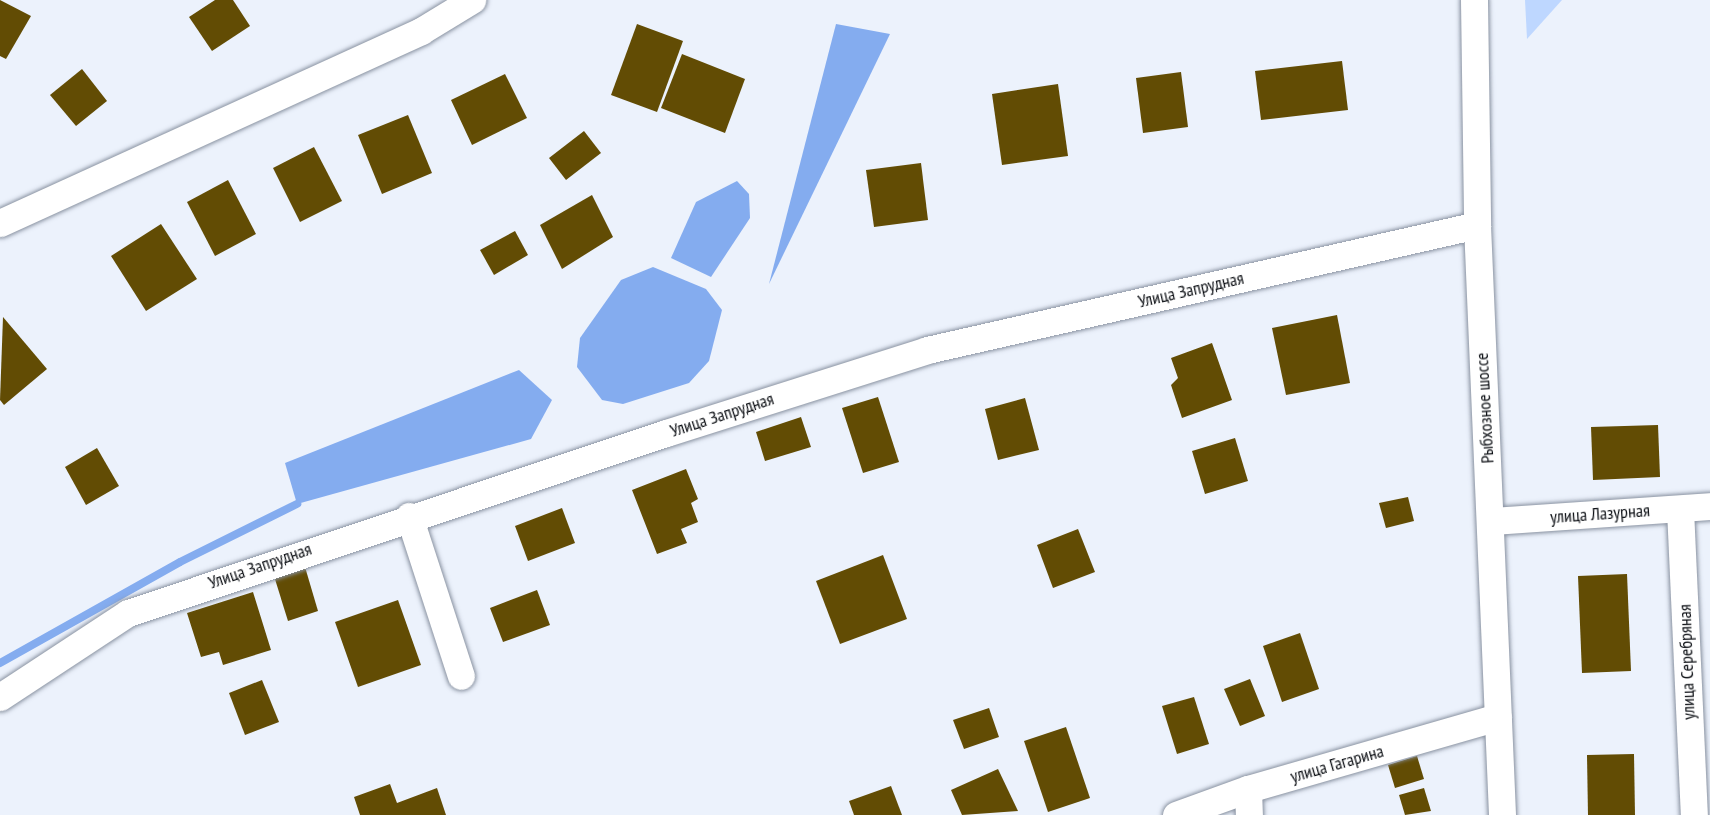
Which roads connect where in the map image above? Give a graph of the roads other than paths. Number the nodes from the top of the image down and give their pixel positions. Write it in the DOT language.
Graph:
graph roads {
  1 [pos="472,0"];
  2 [pos="1474,0"];
  3 [pos="0,223"];
  4 [pos="1477,225"];
  5 [pos="1710,506"];
  6 [pos="1680,509"];
  7 [pos="409,516"];
  8 [pos="1491,520"];
  9 [pos="461,676"];
  10 [pos="0,697"];
  11 [pos="1498,717"];
  12 [pos="1249,802"];
  13 [pos="1176,815"];
  14 [pos="1502,815"];
  15 [pos="1694,815"];
  1 -- 3 [label="street"];
  2 -- 4 [label="street, Рыбхозное шоссе"];
  4 -- 7 [label="street, Улица Запрудная"];
  4 -- 8 [label="street, Рыбхозное шоссе"];
  5 -- 6 [label="street, улица Лазурная"];
  6 -- 8 [label="street, улица Лазурная"];
  6 -- 15 [label="street, улица Серебряная"];
  7 -- 9 [label="street"];
  7 -- 10 [label="street, Улица Запрудная"];
  8 -- 11 [label="street, Рыбхозное шоссе"];
  11 -- 12 [label="street, улица Гагарина"];
  11 -- 14 [label="street, Рыбхозное шоссе"];
  12 -- 13 [label="street, улица Гагарина"];
}
